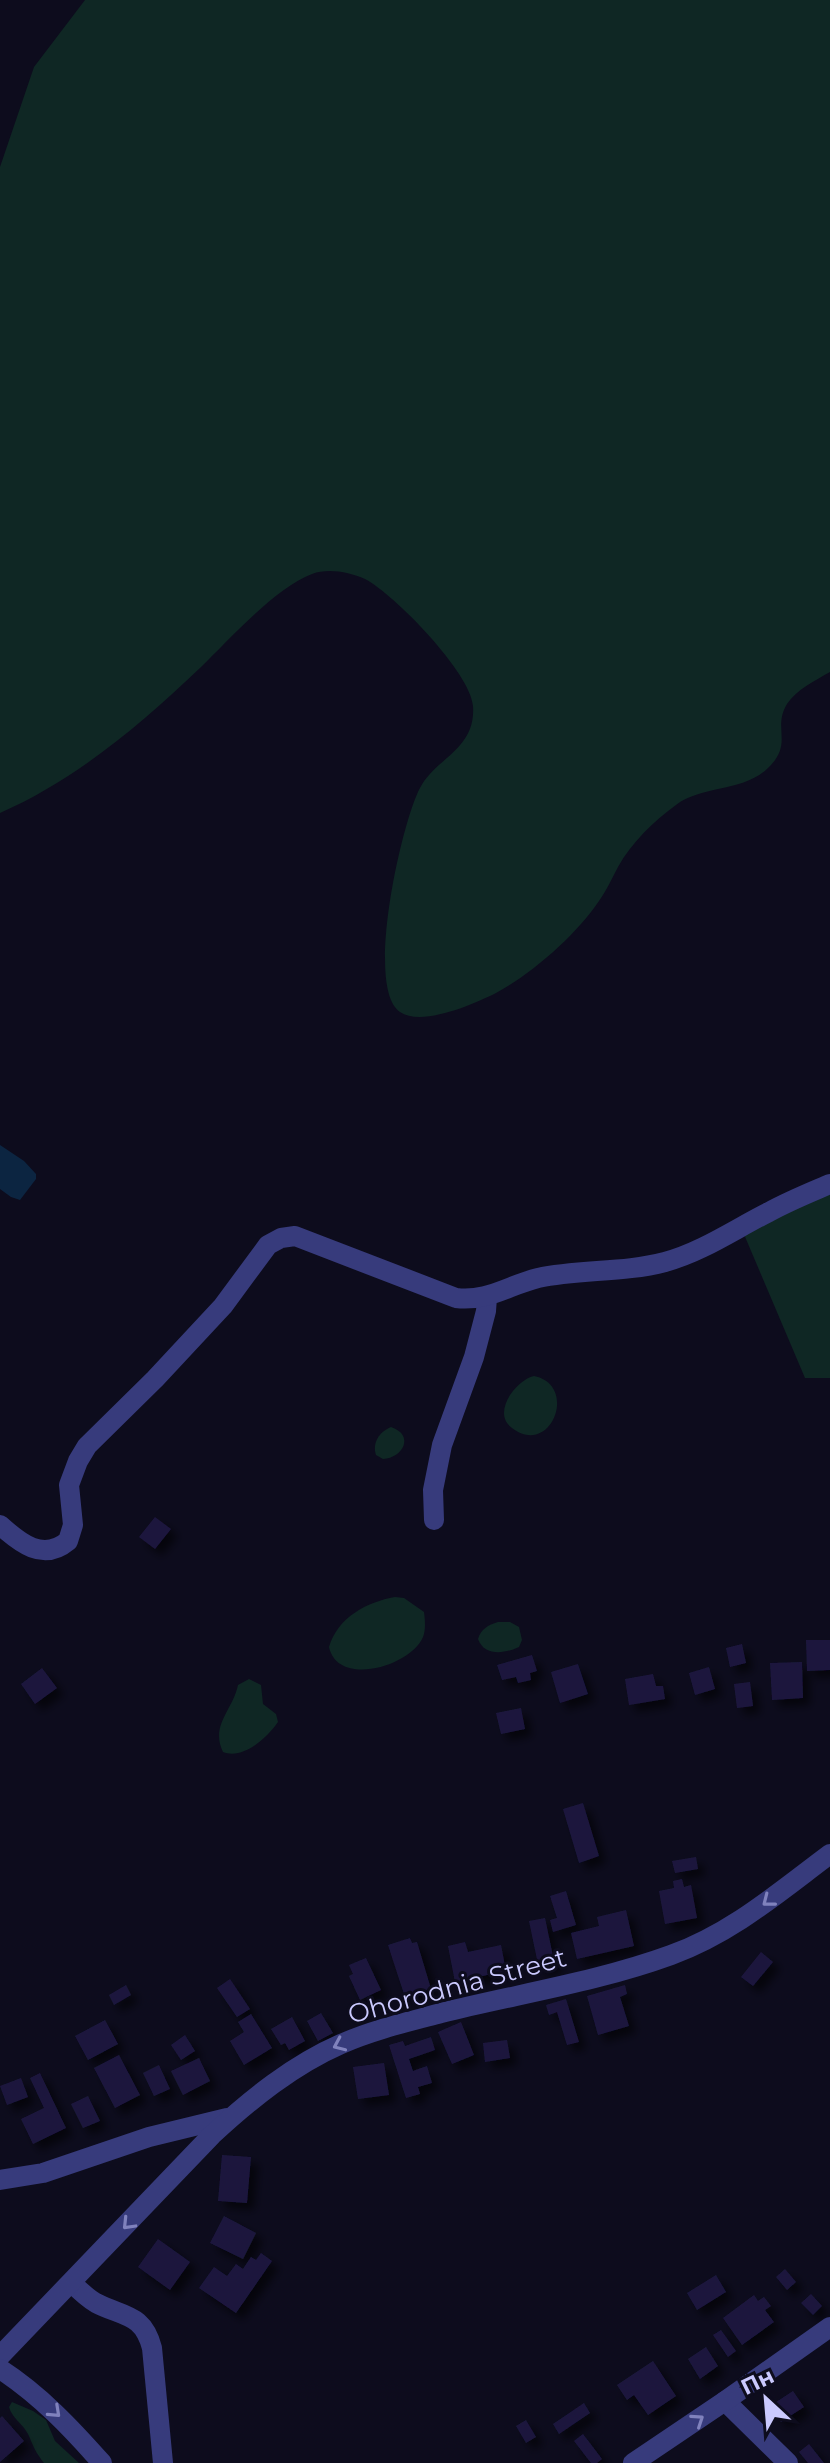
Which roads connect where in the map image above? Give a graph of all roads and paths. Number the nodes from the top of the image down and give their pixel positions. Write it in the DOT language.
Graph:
graph roads {
  1 [pos="830,1184"];
  2 [pos="487,1297"];
  3 [pos="434,1520"];
  4 [pos="0,1525"];
  5 [pos="830,1854"];
  6 [pos="232,2117"];
  7 [pos="0,2180"];
  8 [pos="72,2283"];
  9 [pos="830,2327"];
  10 [pos="0,2356"];
  11 [pos="0,2369"];
  12 [pos="725,2401"];
  13 [pos="102,2463"];
  14 [pos="163,2463"];
  15 [pos="633,2463"];
  16 [pos="788,2463"];
  1 -- 2 [label="street"];
  2 -- 3 [label="street"];
  2 -- 4 [label="street"];
  5 -- 6 [label="street, Ohorodnia Street, one-way"];
  6 -- 7 [label="street, Ohorodnia Street"];
  6 -- 8 [label="street, one-way"];
  8 -- 10 [label="street"];
  8 -- 14 [label="street"];
  9 -- 12 [label="street"];
  11 -- 13 [label="street, one-way"];
  15 -- 12 [label="street, one-way"];
  12 -- 16 [label="street"];
}
